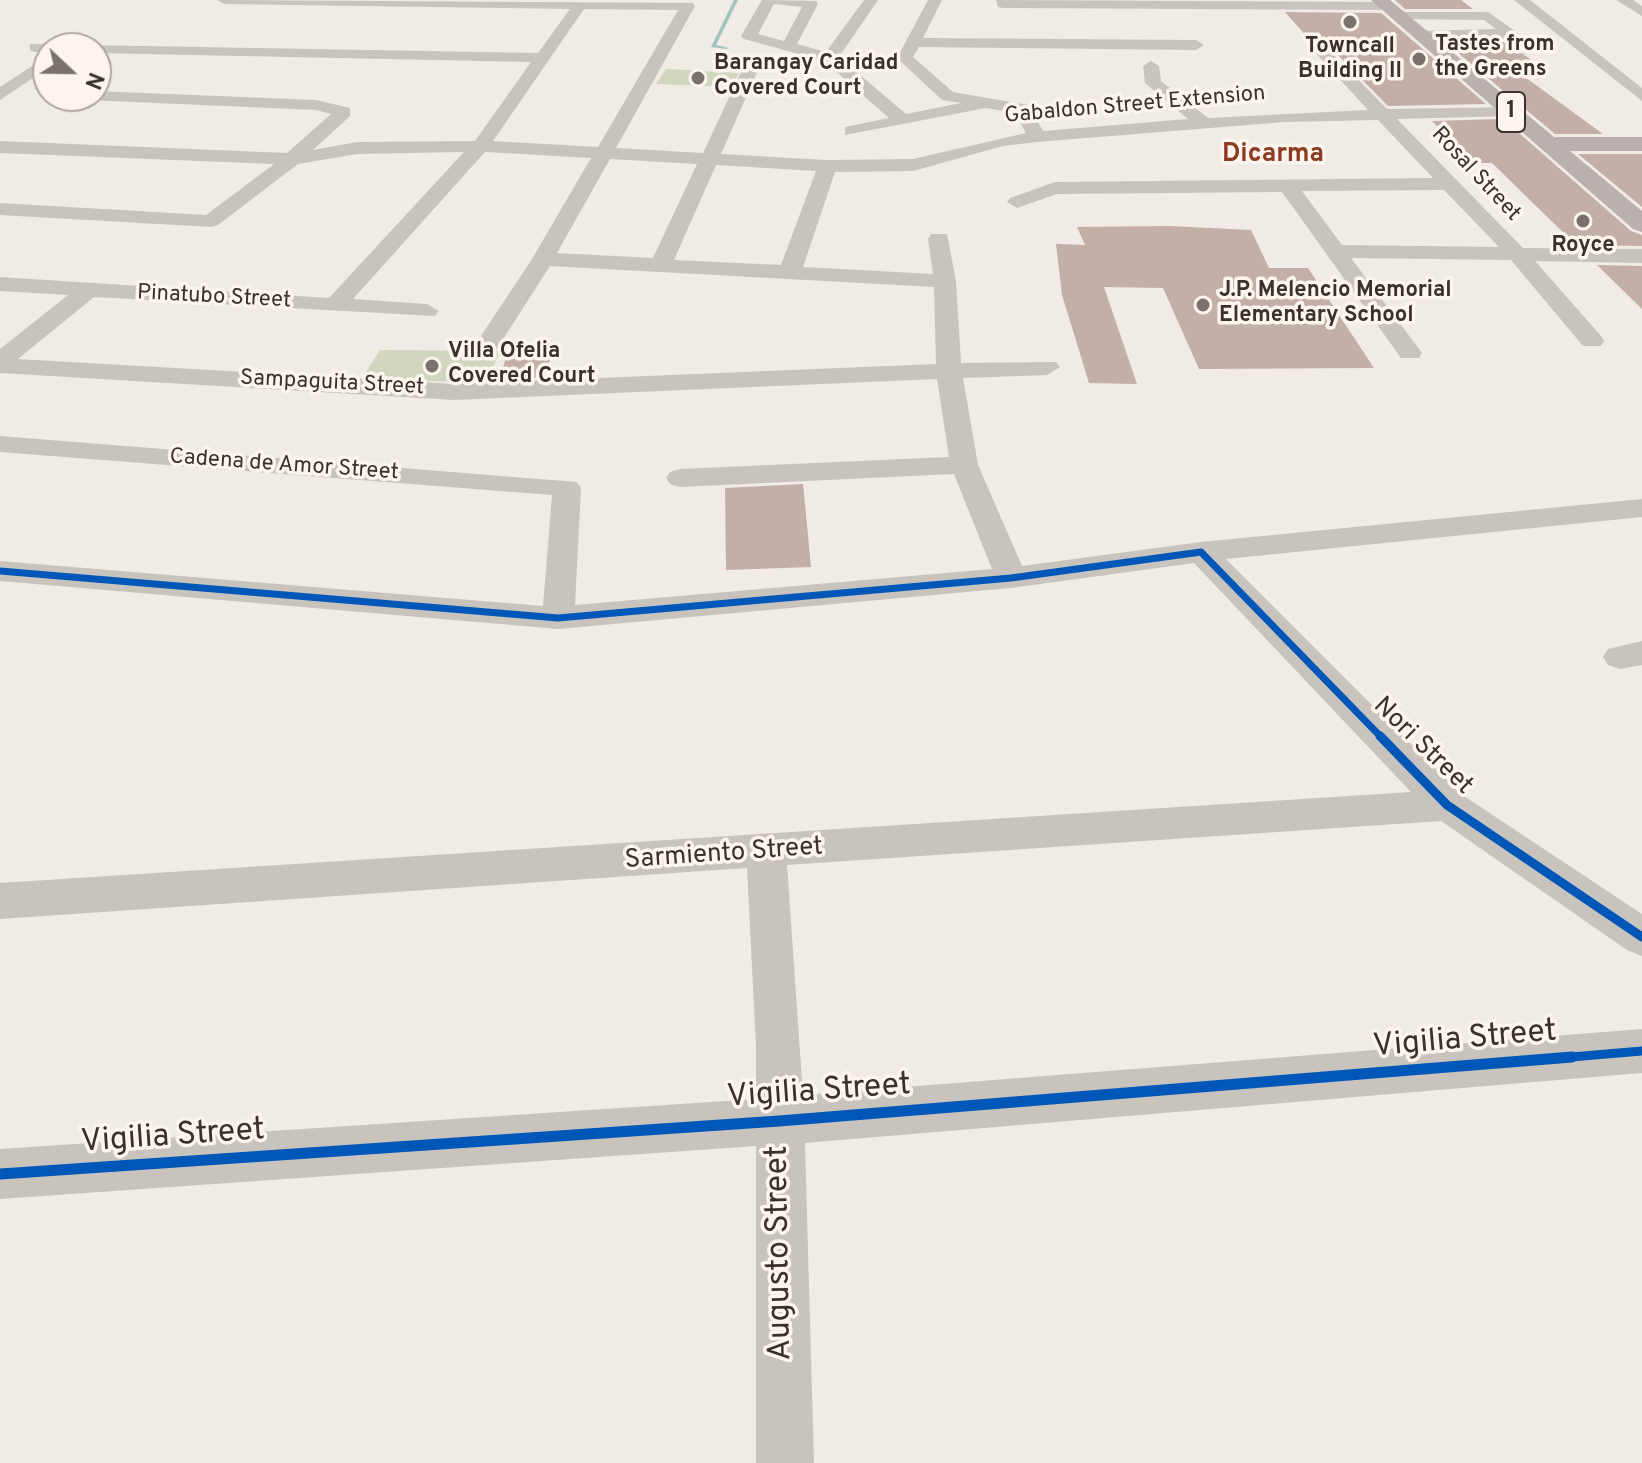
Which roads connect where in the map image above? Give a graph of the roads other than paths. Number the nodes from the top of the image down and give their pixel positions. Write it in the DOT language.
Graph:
graph roads {
  1 [pos="224,0"];
  2 [pos="770,0"];
  3 [pos="1003,0"];
  4 [pos="1521,0"];
  5 [pos="1623,0"];
  6 [pos="874,4"];
  7 [pos="579,6"];
  8 [pos="926,6"];
  9 [pos="1388,7"];
  10 [pos="1642,12"];
  11 [pos="1158,21"];
  12 [pos="1420,34"];
  13 [pos="911,42"];
  14 [pos="1196,45"];
  15 [pos="788,47"];
  16 [pos="1318,47"];
  17 [pos="112,49"];
  18 [pos="544,58"];
  19 [pos="830,58"];
  20 [pos="1151,66"];
  21 [pos="750,70"];
  22 [pos="32,72"];
  23 [pos="1,93"];
  24 [pos="1640,93"];
  25 [pos="32,94"];
  26 [pos="112,97"];
  27 [pos="983,104"];
  28 [pos="1384,111"];
  29 [pos="1510,111"];
  30 [pos="902,120"];
  31 [pos="1203,123"];
  32 [pos="851,131"];
  33 [pos="1037,137"];
  34 [pos="1549,144"];
  35 [pos="1642,144"];
  36 [pos="480,146"];
  37 [pos="0,147"];
  38 [pos="604,153"];
  39 [pos="711,157"];
  40 [pos="292,159"];
  41 [pos="827,166"];
  42 [pos="1448,184"];
  43 [pos="1287,185"];
  44 [pos="1017,202"];
  45 [pos="0,209"];
  46 [pos="1642,224"];
  47 [pos="939,239"];
  48 [pos="1334,251"];
  49 [pos="1519,256"];
  50 [pos="1642,256"];
  51 [pos="543,259"];
  52 [pos="661,265"];
  53 [pos="790,272"];
  54 [pos="945,281"];
  55 [pos="0,284"];
  56 [pos="87,291"];
  57 [pos="335,305"];
  58 [pos="427,311"];
  59 [pos="1592,341"];
  60 [pos="487,345"];
  61 [pos="1410,353"];
  62 [pos="0,363"];
  63 [pos="1047,367"];
  64 [pos="949,373"];
  65 [pos="0,444"];
  66 [pos="964,465"];
  67 [pos="680,478"];
  68 [pos="1642,508"];
  69 [pos="1201,552"];
  70 [pos="0,571"];
  71 [pos="1011,578"];
  72 [pos="558,618"];
  73 [pos="1447,805"];
  74 [pos="766,852"];
  75 [pos="2,906"];
  76 [pos="1642,937"];
  77 [pos="1642,1051"];
  78 [pos="779,1121"];
  79 [pos="0,1174"];
  80 [pos="785,1463"];
  1 -- 7 [label="street"];
  2 -- 15 [label="street"];
  2 -- 15 [label="street"];
  3 -- 11 [label="street"];
  4 -- 24 [label="street"];
  5 -- 10 [label="street"];
  6 -- 19 [label="street"];
  7 -- 18 [label="street"];
  7 -- 38 [label="street"];
  8 -- 13 [label="street"];
  9 -- 11 [label="street"];
  9 -- 12 [label="main road, 1"];
  9 -- 12 [label="street"];
  11 -- 13 [label="street"];
  11 -- 14 [label="street"];
  12 -- 29 [label="main road, 1"];
  13 -- 27 [label="street"];
  15 -- 19 [label="street"];
  16 -- 28 [label="street, Rosal Street"];
  17 -- 18 [label="street"];
  18 -- 36 [label="street"];
  19 -- 30 [label="street"];
  20 -- 31 [label="street"];
  21 -- 39 [label="street"];
  22 -- 23 [label="street"];
  23 -- 25 [label="street"];
  26 -- 40 [label="street"];
  27 -- 30 [label="street"];
  27 -- 33 [label="street"];
  28 -- 29 [label="street, Gabaldon Street Extension"];
  28 -- 31 [label="street, Gabaldon Street Extension"];
  28 -- 42 [label="street, Rosal Street"];
  29 -- 34 [label="main road, 1"];
  30 -- 32 [label="street"];
  31 -- 33 [label="street, Gabaldon Street Extension"];
  33 -- 41 [label="street, Gabaldon Street Extension"];
  34 -- 35 [label="main road"];
  34 -- 46 [label="main road, 1"];
  36 -- 38 [label="street, Gabaldon Street Extension"];
  36 -- 40 [label="street, Gabaldon Street Extension"];
  36 -- 57 [label="street"];
  37 -- 40 [label="street, Gabaldon Street Extension"];
  38 -- 39 [label="street, Gabaldon Street Extension"];
  38 -- 51 [label="street"];
  39 -- 41 [label="street, Gabaldon Street Extension"];
  39 -- 52 [label="street"];
  40 -- 45 [label="street"];
  41 -- 53 [label="street"];
  42 -- 43 [label="street"];
  42 -- 49 [label="street, Rosal Street"];
  43 -- 44 [label="street"];
  43 -- 48 [label="street"];
  47 -- 54 [label="street"];
  48 -- 49 [label="street"];
  48 -- 61 [label="street"];
  49 -- 50 [label="street"];
  49 -- 59 [label="street, Rosal Street"];
  51 -- 52 [label="street"];
  51 -- 60 [label="street"];
  52 -- 53 [label="street"];
  53 -- 54 [label="street"];
  54 -- 64 [label="street"];
  55 -- 56 [label="street, Pinatubo Street"];
  56 -- 57 [label="street, Pinatubo Street"];
  56 -- 62 [label="street"];
  57 -- 58 [label="street, Pinatubo Street"];
  62 -- 64 [label="street, Sampaguita Street"];
  63 -- 64 [label="street, Sampaguita Street"];
  64 -- 66 [label="street"];
  65 -- 72 [label="street, Cadena de Amor Street"];
  66 -- 67 [label="street"];
  66 -- 71 [label="street"];
  68 -- 69 [label="street"];
  69 -- 71 [label="street"];
  69 -- 73 [label="street, Nori Street"];
  70 -- 72 [label="street"];
  71 -- 72 [label="street"];
  73 -- 74 [label="street, Sarmiento Street"];
  73 -- 76 [label="street, Nori Street"];
  74 -- 75 [label="street, Sarmiento Street"];
  74 -- 78 [label="street, Augusto Street"];
  77 -- 78 [label="street, Vigilia Street"];
  78 -- 79 [label="street, Vigilia Street"];
  78 -- 80 [label="street, Augusto Street"];
}
